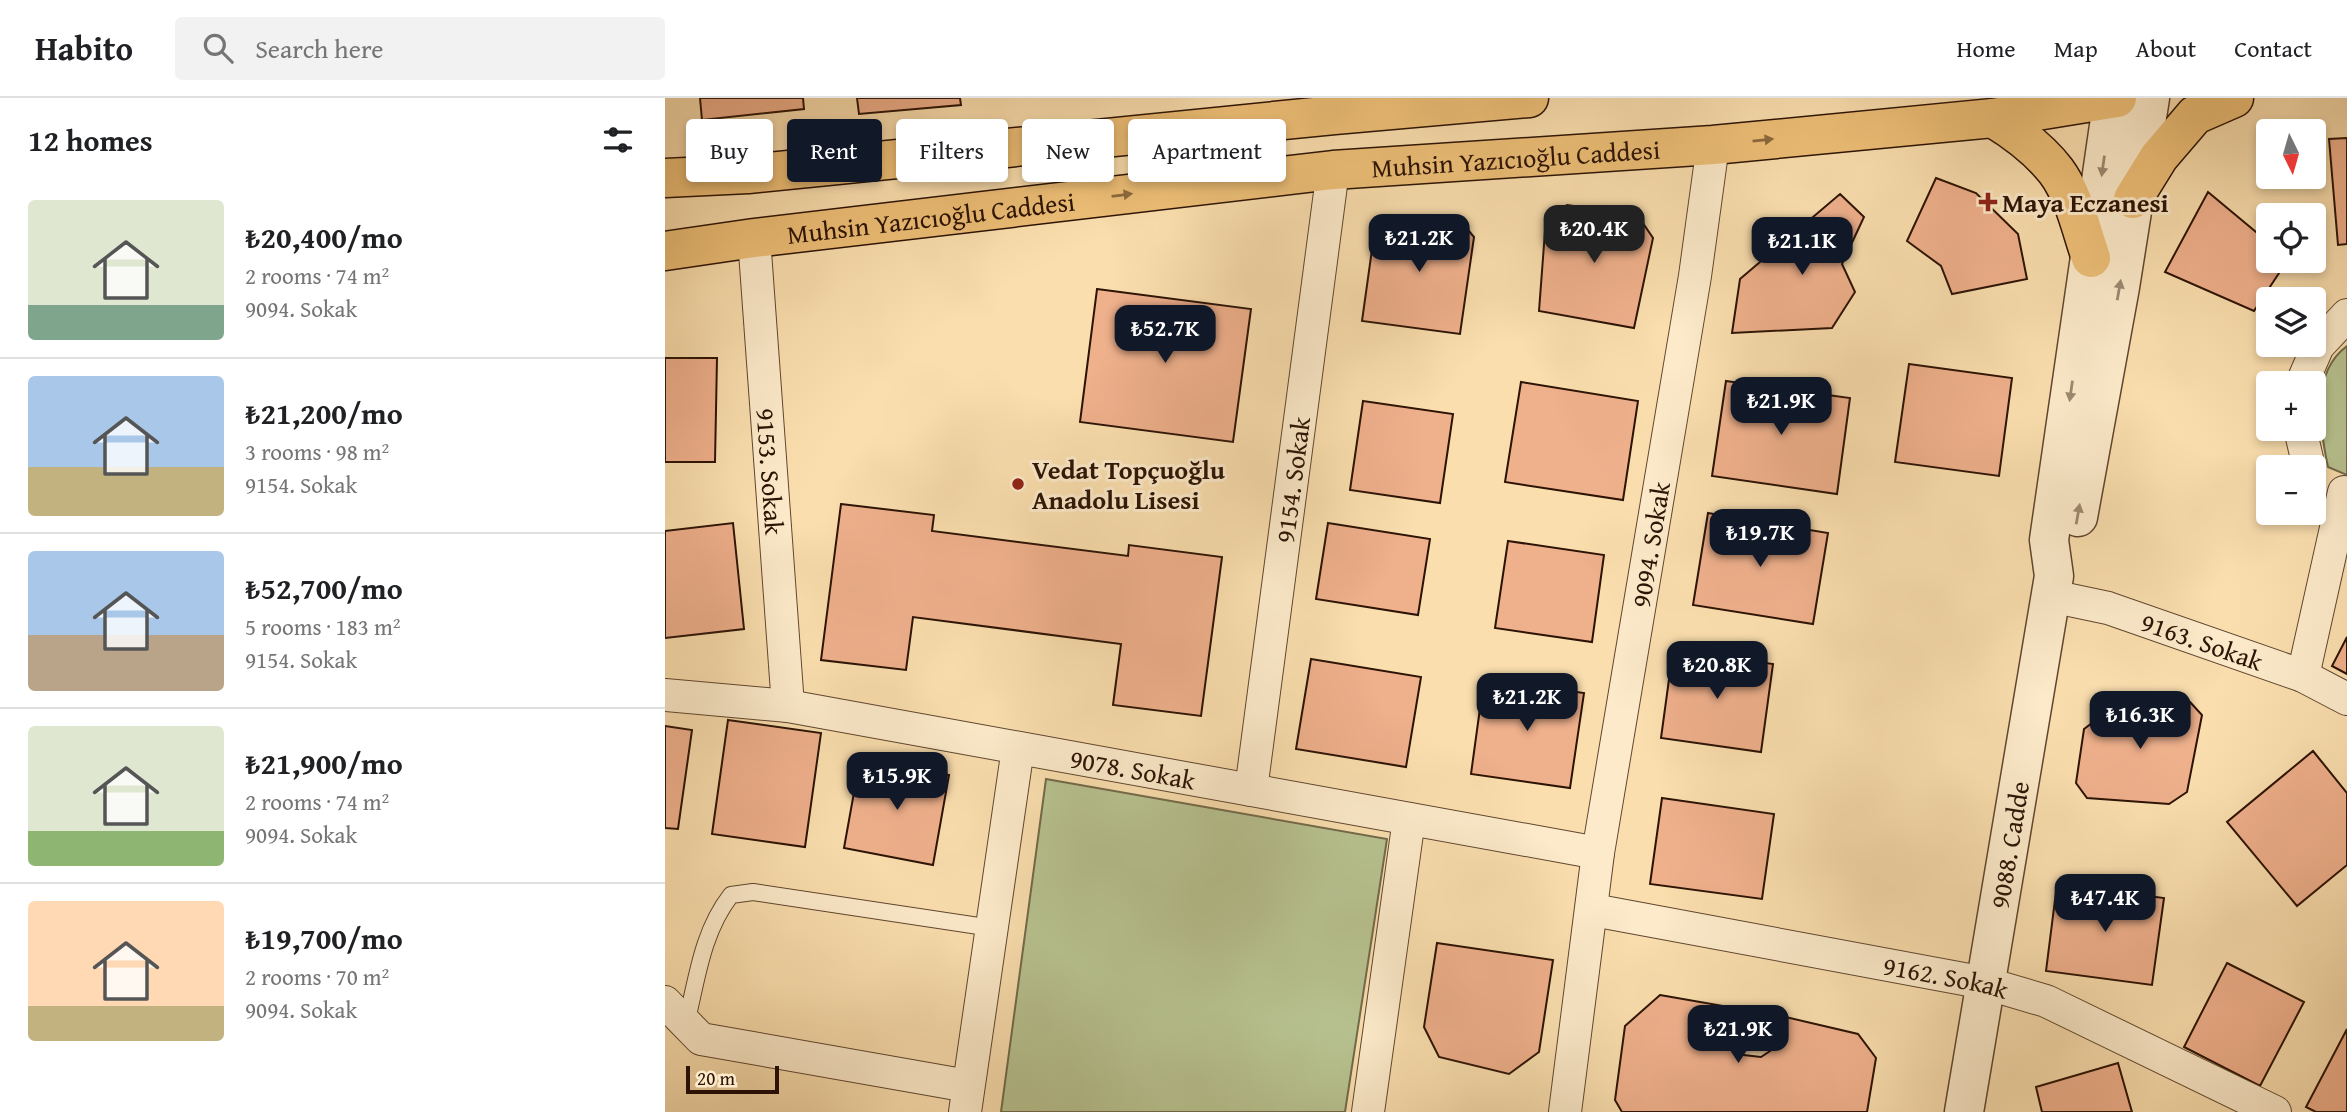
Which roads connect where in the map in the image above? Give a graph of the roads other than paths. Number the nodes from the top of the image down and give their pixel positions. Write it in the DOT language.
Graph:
graph roads {
  1 [pos="1529,98"];
  2 [pos="2114,98"];
  3 [pos="2150,98"];
  4 [pos="2234,98"];
  5 [pos="1332,106"];
  6 [pos="1993,118"];
  7 [pos="1713,145"];
  8 [pos="1333,170"];
  9 [pos="665,178"];
  10 [pos="2133,199"];
  11 [pos="754,238"];
  12 [pos="665,251"];
  13 [pos="2091,258"];
  14 [pos="2347,315"];
  15 [pos="2307,371"];
  16 [pos="2326,480"];
  17 [pos="2346,492"];
  18 [pos="2052,586"];
  19 [pos="2303,676"];
  20 [pos="665,695"];
  21 [pos="2347,699"];
  22 [pos="788,706"];
  23 [pos="1018,748"];
  24 [pos="1251,790"];
  25 [pos="1409,819"];
  26 [pos="1598,853"];
  27 [pos="1593,910"];
  28 [pos="992,928"];
  29 [pos="1985,983"];
  30 [pos="675,1013"];
  31 [pos="967,1099"];
  32 [pos="1368,1112"];
  33 [pos="1565,1112"];
  34 [pos="1964,1112"];
  35 [pos="2275,1112"];
  1 -- 5 [label="main road"];
  2 -- 6 [label="main road, Muhsin Yazıcıoğlu Caddesi"];
  2 -- 13 [label="street, one-way"];
  3 -- 10 [label="street"];
  4 -- 10 [label="main road"];
  5 -- 9 [label="main road"];
  7 -- 6 [label="main road, Muhsin Yazıcıoğlu Caddesi, one-way"];
  6 -- 13 [label="main road"];
  7 -- 8 [label="main road, Muhsin Yazıcıoğlu Caddesi"];
  7 -- 26 [label="street, 9094. Sokak"];
  11 -- 8 [label="main road, Muhsin Yazıcıoğlu Caddesi, one-way"];
  8 -- 24 [label="street, 9154. Sokak"];
  18 -- 10 [label="street, one-way"];
  11 -- 12 [label="main road, Muhsin Yazıcıoğlu Caddesi"];
  11 -- 22 [label="street, 9153. Sokak"];
  13 -- 18 [label="street, one-way"];
  14 -- 15 [label="street"];
  16 -- 17 [label="street"];
  17 -- 19 [label="street"];
  18 -- 19 [label="street, 9163. Sokak"];
  18 -- 29 [label="street, 9088. Cadde"];
  19 -- 21 [label="street, 9163. Sokak"];
  20 -- 22 [label="street, 9078. Sokak"];
  22 -- 23 [label="street, 9078. Sokak"];
  23 -- 24 [label="street, 9078. Sokak"];
  23 -- 28 [label="street"];
  24 -- 25 [label="street, 9078. Sokak"];
  25 -- 26 [label="street, 9078. Sokak"];
  25 -- 32 [label="street"];
  26 -- 27 [label="street, 9094. Sokak"];
  27 -- 29 [label="street, 9162. Sokak"];
  27 -- 33 [label="street, 9094. Sokak"];
  28 -- 30 [label="lane"];
  28 -- 31 [label="street"];
  29 -- 34 [label="street, 9088. Cadde"];
  29 -- 35 [label="street, 9162. Sokak"];
  30 -- 31 [label="street"];
}
